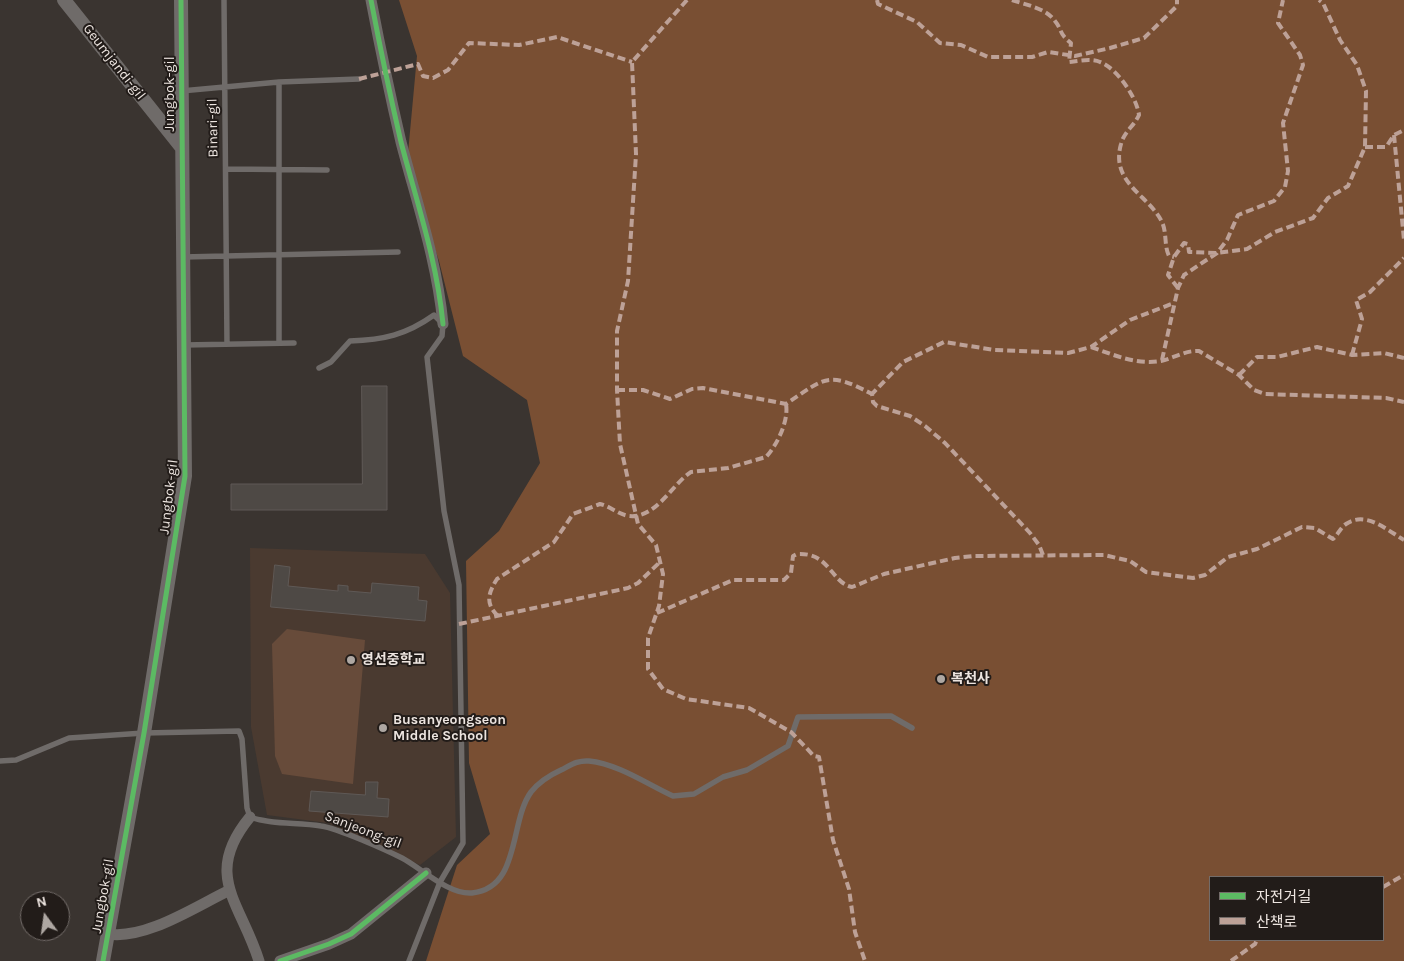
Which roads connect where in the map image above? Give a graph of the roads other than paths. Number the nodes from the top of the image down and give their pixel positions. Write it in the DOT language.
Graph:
graph roads {
  1 [pos="64,0"];
  2 [pos="181,0"];
  3 [pos="224,0"];
  4 [pos="370,0"];
  5 [pos="359,80"];
  6 [pos="279,82"];
  7 [pos="225,88"];
  8 [pos="181,92"];
  9 [pos="182,148"];
  10 [pos="226,169"];
  11 [pos="280,169"];
  12 [pos="327,170"];
  13 [pos="398,252"];
  14 [pos="281,255"];
  15 [pos="228,256"];
  16 [pos="183,257"];
  17 [pos="443,324"];
  18 [pos="279,343"];
  19 [pos="294,343"];
  20 [pos="228,344"];
  21 [pos="184,345"];
  22 [pos="319,368"];
  23 [pos="912,728"];
  24 [pos="144,733"];
  25 [pos="0,761"];
  26 [pos="250,817"];
  27 [pos="426,874"];
  28 [pos="440,882"];
  29 [pos="230,890"];
  30 [pos="108,934"];
  31 [pos="103,961"];
  32 [pos="259,961"];
  33 [pos="280,961"];
  34 [pos="409,961"];
  1 -- 9 [label="street, Geumjandi-gil"];
  2 -- 8 [label="street, Jungbok-gil"];
  3 -- 7 [label="lane, Binari-gil"];
  4 -- 17 [label="street"];
  5 -- 6 [label="lane, Jungbok-gil"];
  6 -- 7 [label="lane, Jungbok-gil"];
  6 -- 11 [label="lane"];
  7 -- 8 [label="lane, Jungbok-gil"];
  7 -- 10 [label="lane, Binari-gil"];
  8 -- 9 [label="street, Jungbok-gil"];
  9 -- 16 [label="street, Jungbok-gil"];
  10 -- 11 [label="lane"];
  10 -- 15 [label="lane, Binari-gil"];
  11 -- 12 [label="lane"];
  11 -- 14 [label="lane"];
  13 -- 14 [label="lane"];
  14 -- 15 [label="lane"];
  14 -- 18 [label="lane"];
  15 -- 16 [label="lane"];
  15 -- 20 [label="lane, Binari-gil"];
  16 -- 21 [label="street, Jungbok-gil"];
  17 -- 22 [label="lane"];
  17 -- 28 [label="lane"];
  18 -- 19 [label="lane"];
  18 -- 20 [label="lane"];
  20 -- 21 [label="lane"];
  21 -- 24 [label="street, Jungbok-gil"];
  23 -- 28 [label="lane, Sanjeong-gil"];
  24 -- 25 [label="lane"];
  24 -- 26 [label="lane"];
  24 -- 30 [label="street, Jungbok-gil"];
  26 -- 27 [label="lane, Sanjeong-gil"];
  26 -- 29 [label="street"];
  27 -- 28 [label="lane, Sanjeong-gil"];
  27 -- 33 [label="street"];
  28 -- 34 [label="lane"];
  29 -- 30 [label="street"];
  29 -- 32 [label="street"];
  30 -- 31 [label="street, Jungbok-gil"];
}
